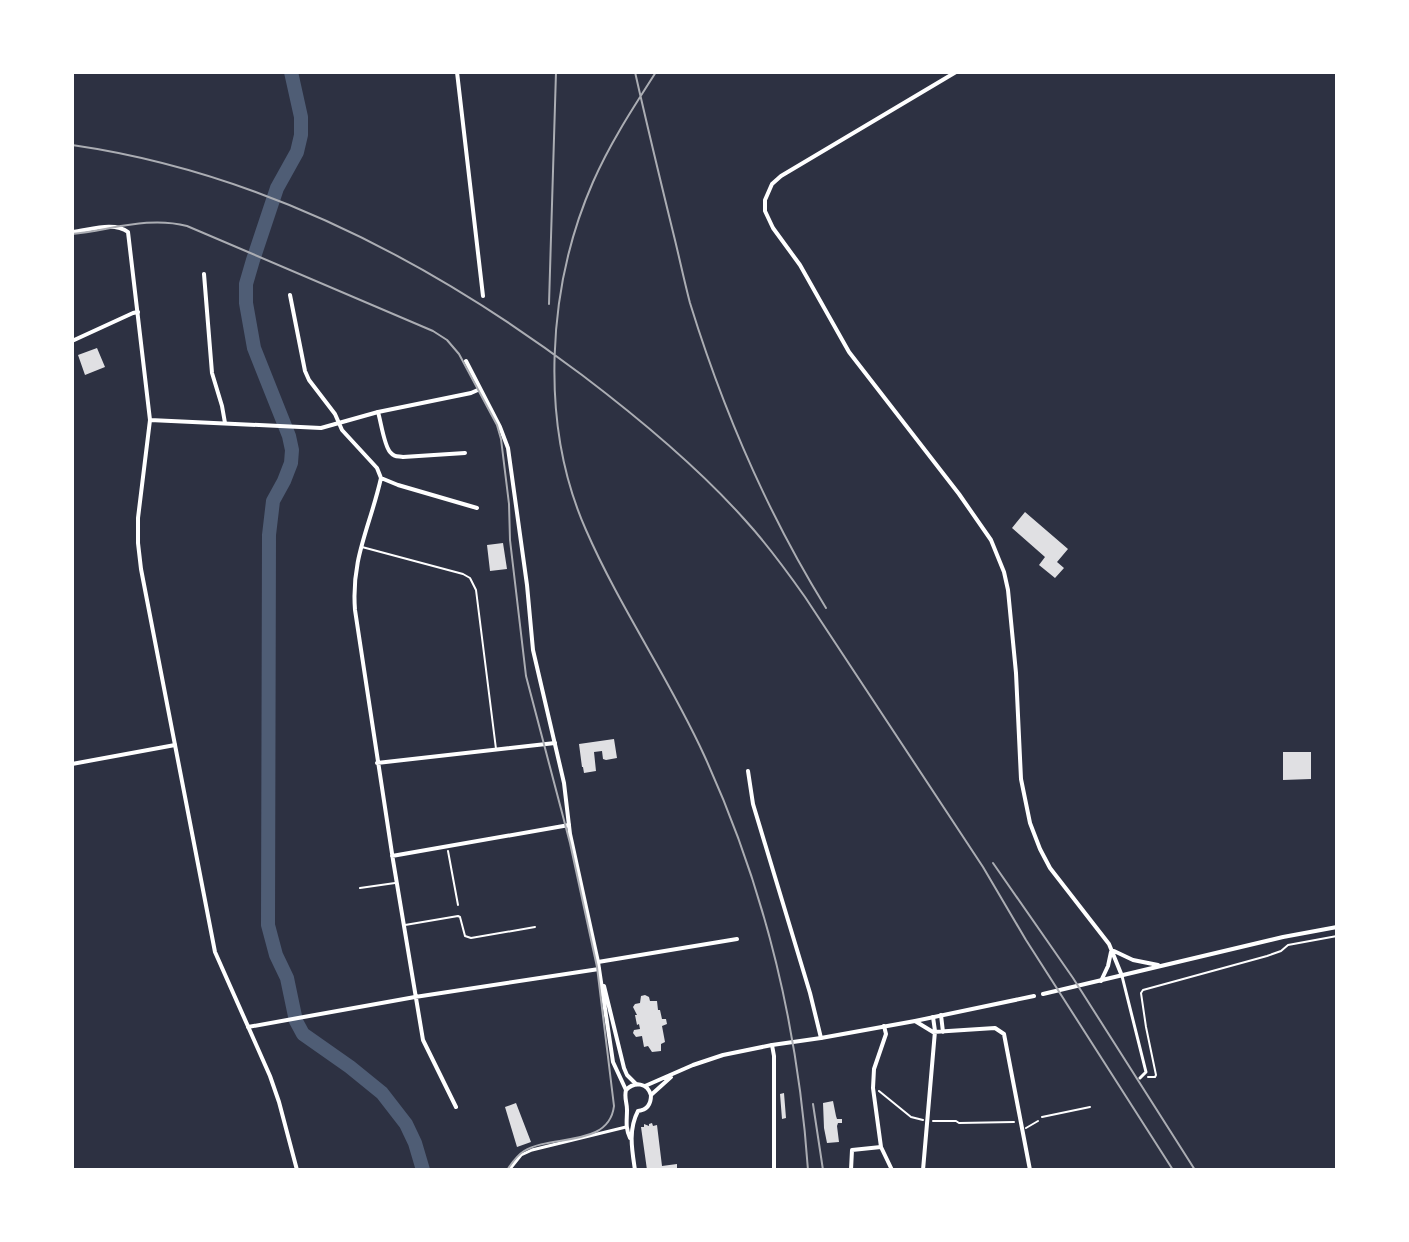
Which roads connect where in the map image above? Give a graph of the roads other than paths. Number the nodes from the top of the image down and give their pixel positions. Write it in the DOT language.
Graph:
graph roads {
  1 [pos="457,72"];
  2 [pos="956,72"];
  3 [pos="72,232"];
  4 [pos="204,274"];
  5 [pos="290,295"];
  6 [pos="483,296"];
  7 [pos="138,312"];
  8 [pos="72,341"];
  9 [pos="466,361"];
  10 [pos="480,389"];
  11 [pos="378,412"];
  12 [pos="150,420"];
  13 [pos="225,423"];
  14 [pos="339,424"];
  15 [pos="465,453"];
  16 [pos="381,478"];
  17 [pos="477,508"];
  18 [pos="361,547"];
  19 [pos="555,743"];
  20 [pos="175,745"];
  21 [pos="496,750"];
  22 [pos="377,763"];
  23 [pos="72,764"];
  24 [pos="748,771"];
  25 [pos="569,825"];
  26 [pos="448,851"];
  27 [pos="392,856"];
  28 [pos="396,882"];
  29 [pos="360,888"];
  30 [pos="458,905"];
  31 [pos="403,926"];
  32 [pos="535,927"];
  33 [pos="1337,927"];
  34 [pos="737,939"];
  35 [pos="1112,949"];
  36 [pos="599,966"];
  37 [pos="1162,966"];
  38 [pos="1122,976"];
  39 [pos="1101,981"];
  40 [pos="1043,994"];
  41 [pos="1034,996"];
  42 [pos="415,997"];
  43 [pos="941,1015"];
  44 [pos="930,1017"];
  45 [pos="915,1021"];
  46 [pos="884,1026"];
  47 [pos="248,1027"];
  48 [pos="932,1031"];
  49 [pos="943,1032"];
  50 [pos="821,1038"];
  51 [pos="772,1045"];
  52 [pos="672,1075"];
  53 [pos="1140,1078"];
  54 [pos="636,1084"];
  55 [pos="645,1086"];
  56 [pos="626,1090"];
  57 [pos="651,1095"];
  58 [pos="628,1106"];
  59 [pos="456,1107"];
  60 [pos="1090,1107"];
  61 [pos="638,1111"];
  62 [pos="1042,1117"];
  63 [pos="626,1127"];
  64 [pos="631,1140"];
  65 [pos="881,1147"];
  66 [pos="297,1170"];
  67 [pos="509,1170"];
  68 [pos="635,1170"];
  69 [pos="774,1170"];
  70 [pos="851,1170"];
  71 [pos="892,1170"];
  72 [pos="923,1170"];
  73 [pos="1030,1170"];
  1 -- 6 [label="street"];
  2 -- 35 [label="street"];
  3 -- 7 [label="street"];
  4 -- 13 [label="street"];
  5 -- 14 [label="street"];
  7 -- 8 [label="street"];
  7 -- 12 [label="street"];
  9 -- 10 [label="street"];
  10 -- 11 [label="street"];
  10 -- 19 [label="street"];
  11 -- 14 [label="street"];
  11 -- 15 [label="street"];
  12 -- 13 [label="street"];
  12 -- 20 [label="street"];
  13 -- 14 [label="street"];
  14 -- 16 [label="street"];
  16 -- 17 [label="street"];
  16 -- 18 [label="street"];
  18 -- 21 [label="lane"];
  18 -- 22 [label="street"];
  19 -- 21 [label="street"];
  19 -- 25 [label="street"];
  20 -- 23 [label="street"];
  20 -- 47 [label="street"];
  21 -- 22 [label="street"];
  22 -- 27 [label="street"];
  24 -- 50 [label="street"];
  25 -- 27 [label="street"];
  25 -- 36 [label="street"];
  26 -- 30 [label="lane"];
  27 -- 28 [label="street"];
  28 -- 29 [label="lane"];
  28 -- 31 [label="street"];
  31 -- 32 [label="lane"];
  31 -- 42 [label="street"];
  33 -- 37 [label="street"];
  34 -- 36 [label="street"];
  35 -- 37 [label="street"];
  35 -- 38 [label="street"];
  35 -- 39 [label="street"];
  36 -- 42 [label="street"];
  36 -- 54 [label="street"];
  36 -- 56 [label="street"];
  37 -- 38 [label="street"];
  38 -- 39 [label="street"];
  38 -- 53 [label="street"];
  39 -- 40 [label="street"];
  41 -- 43 [label="street"];
  42 -- 47 [label="street"];
  42 -- 59 [label="street"];
  43 -- 44 [label="street"];
  43 -- 49 [label="street"];
  44 -- 45 [label="street"];
  44 -- 48 [label="street"];
  45 -- 46 [label="street"];
  45 -- 48 [label="street"];
  46 -- 50 [label="street"];
  46 -- 65 [label="street"];
  47 -- 66 [label="street"];
  48 -- 49 [label="street"];
  48 -- 72 [label="street"];
  49 -- 73 [label="street"];
  50 -- 51 [label="street"];
  51 -- 52 [label="street"];
  51 -- 69 [label="street"];
  52 -- 55 [label="street"];
  52 -- 57 [label="street"];
  54 -- 55 [label="street"];
  54 -- 56 [label="street"];
  55 -- 57 [label="street"];
  56 -- 58 [label="street"];
  57 -- 61 [label="street"];
  58 -- 61 [label="street"];
  58 -- 63 [label="street"];
  60 -- 62 [label="lane"];
  61 -- 64 [label="street"];
  63 -- 64 [label="street"];
  63 -- 67 [label="street"];
  64 -- 68 [label="street"];
  65 -- 70 [label="street"];
  65 -- 71 [label="street"];
}
